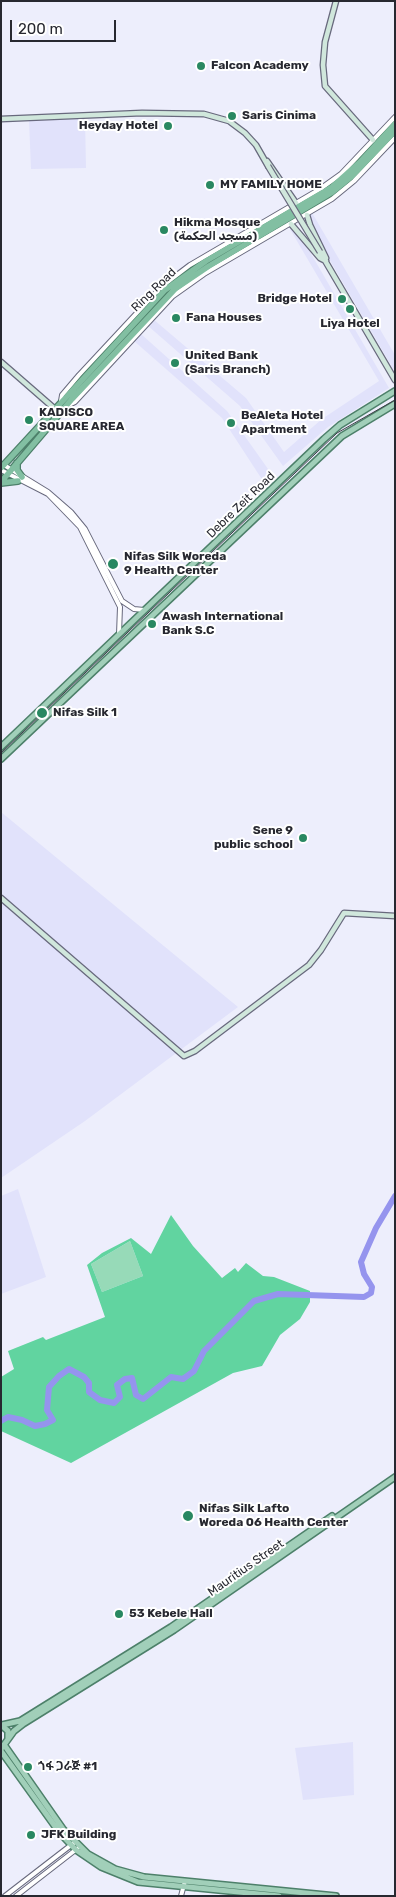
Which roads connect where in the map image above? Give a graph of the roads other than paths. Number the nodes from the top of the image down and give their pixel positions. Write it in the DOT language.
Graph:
graph roads {
  1 [pos="336,1"];
  2 [pos="395,117"];
  3 [pos="1,119"];
  4 [pos="395,124"];
  5 [pos="395,131"];
  6 [pos="395,138"];
  7 [pos="373,140"];
  8 [pos="264,159"];
  9 [pos="296,203"];
  10 [pos="307,214"];
  11 [pos="291,224"];
  12 [pos="327,262"];
  13 [pos="1,362"];
  14 [pos="395,380"];
  15 [pos="392,393"];
  16 [pos="395,403"];
  17 [pos="62,405"];
  18 [pos="55,409"];
  19 [pos="17,462"];
  20 [pos="2,468"];
  21 [pos="9,472"];
  22 [pos="20,479"];
  23 [pos="1,483"];
  24 [pos="107,576"];
  25 [pos="144,610"];
  26 [pos="119,634"];
  27 [pos="1,747"];
  28 [pos="1,759"];
  29 [pos="1,898"];
  30 [pos="395,916"];
  31 [pos="395,1473"];
  32 [pos="395,1477"];
  33 [pos="2,1725"];
  34 [pos="8,1740"];
  35 [pos="3,1749"];
  36 [pos="76,1846"];
  37 [pos="184,1884"];
  38 [pos="5,1896"];
  39 [pos="16,1896"];
  40 [pos="181,1896"];
  41 [pos="279,1896"];
  42 [pos="336,1896"];
  1 -- 7 [label="main road"];
  2 -- 7 [label="street"];
  3 -- 8 [label="main road"];
  4 -- 17 [label="highway, Ring Road"];
  5 -- 17 [label="highway, Ring Road"];
  6 -- 10 [label="street, Ring Road"];
  7 -- 9 [label="street"];
  8 -- 9 [label="main road"];
  8 -- 12 [label="main road, bridge"];
  9 -- 17 [label="street"];
  10 -- 11 [label="street, Ring Road"];
  10 -- 12 [label="main road"];
  11 -- 12 [label="main road"];
  11 -- 17 [label="street, Ring Road"];
  12 -- 14 [label="main road"];
  13 -- 18 [label="main road"];
  15 -- 16 [label="main road"];
  15 -- 25 [label="main road, Debre Zeit Road"];
  16 -- 28 [label="main road, Debre Zeit Road"];
  17 -- 18 [label="highway, Ring Road"];
  17 -- 19 [label="highway, Ring Road"];
  18 -- 20 [label="highway, Ring Road"];
  19 -- 21 [label="highway, Ring Road"];
  19 -- 22 [label="highway"];
  20 -- 21 [label="street"];
  21 -- 22 [label="street"];
  21 -- 23 [label="highway, Ring Road"];
  22 -- 23 [label="highway"];
  22 -- 24 [label="street"];
  24 -- 25 [label="street"];
  24 -- 26 [label="street"];
  25 -- 26 [label="main road, Debre Zeit Road"];
  26 -- 27 [label="main road, Debre Zeit Road"];
  29 -- 30 [label="main road"];
  31 -- 33 [label="main road, Mauritius Street"];
  32 -- 34 [label="main road, Mauritius Street"];
  33 -- 34 [label="main road"];
  34 -- 35 [label="main road"];
  35 -- 36 [label="main road"];
  36 -- 37 [label="main road"];
  36 -- 38 [label="street"];
  36 -- 39 [label="street"];
  37 -- 40 [label="street"];
  37 -- 41 [label="main road"];
  37 -- 42 [label="main road"];
}
